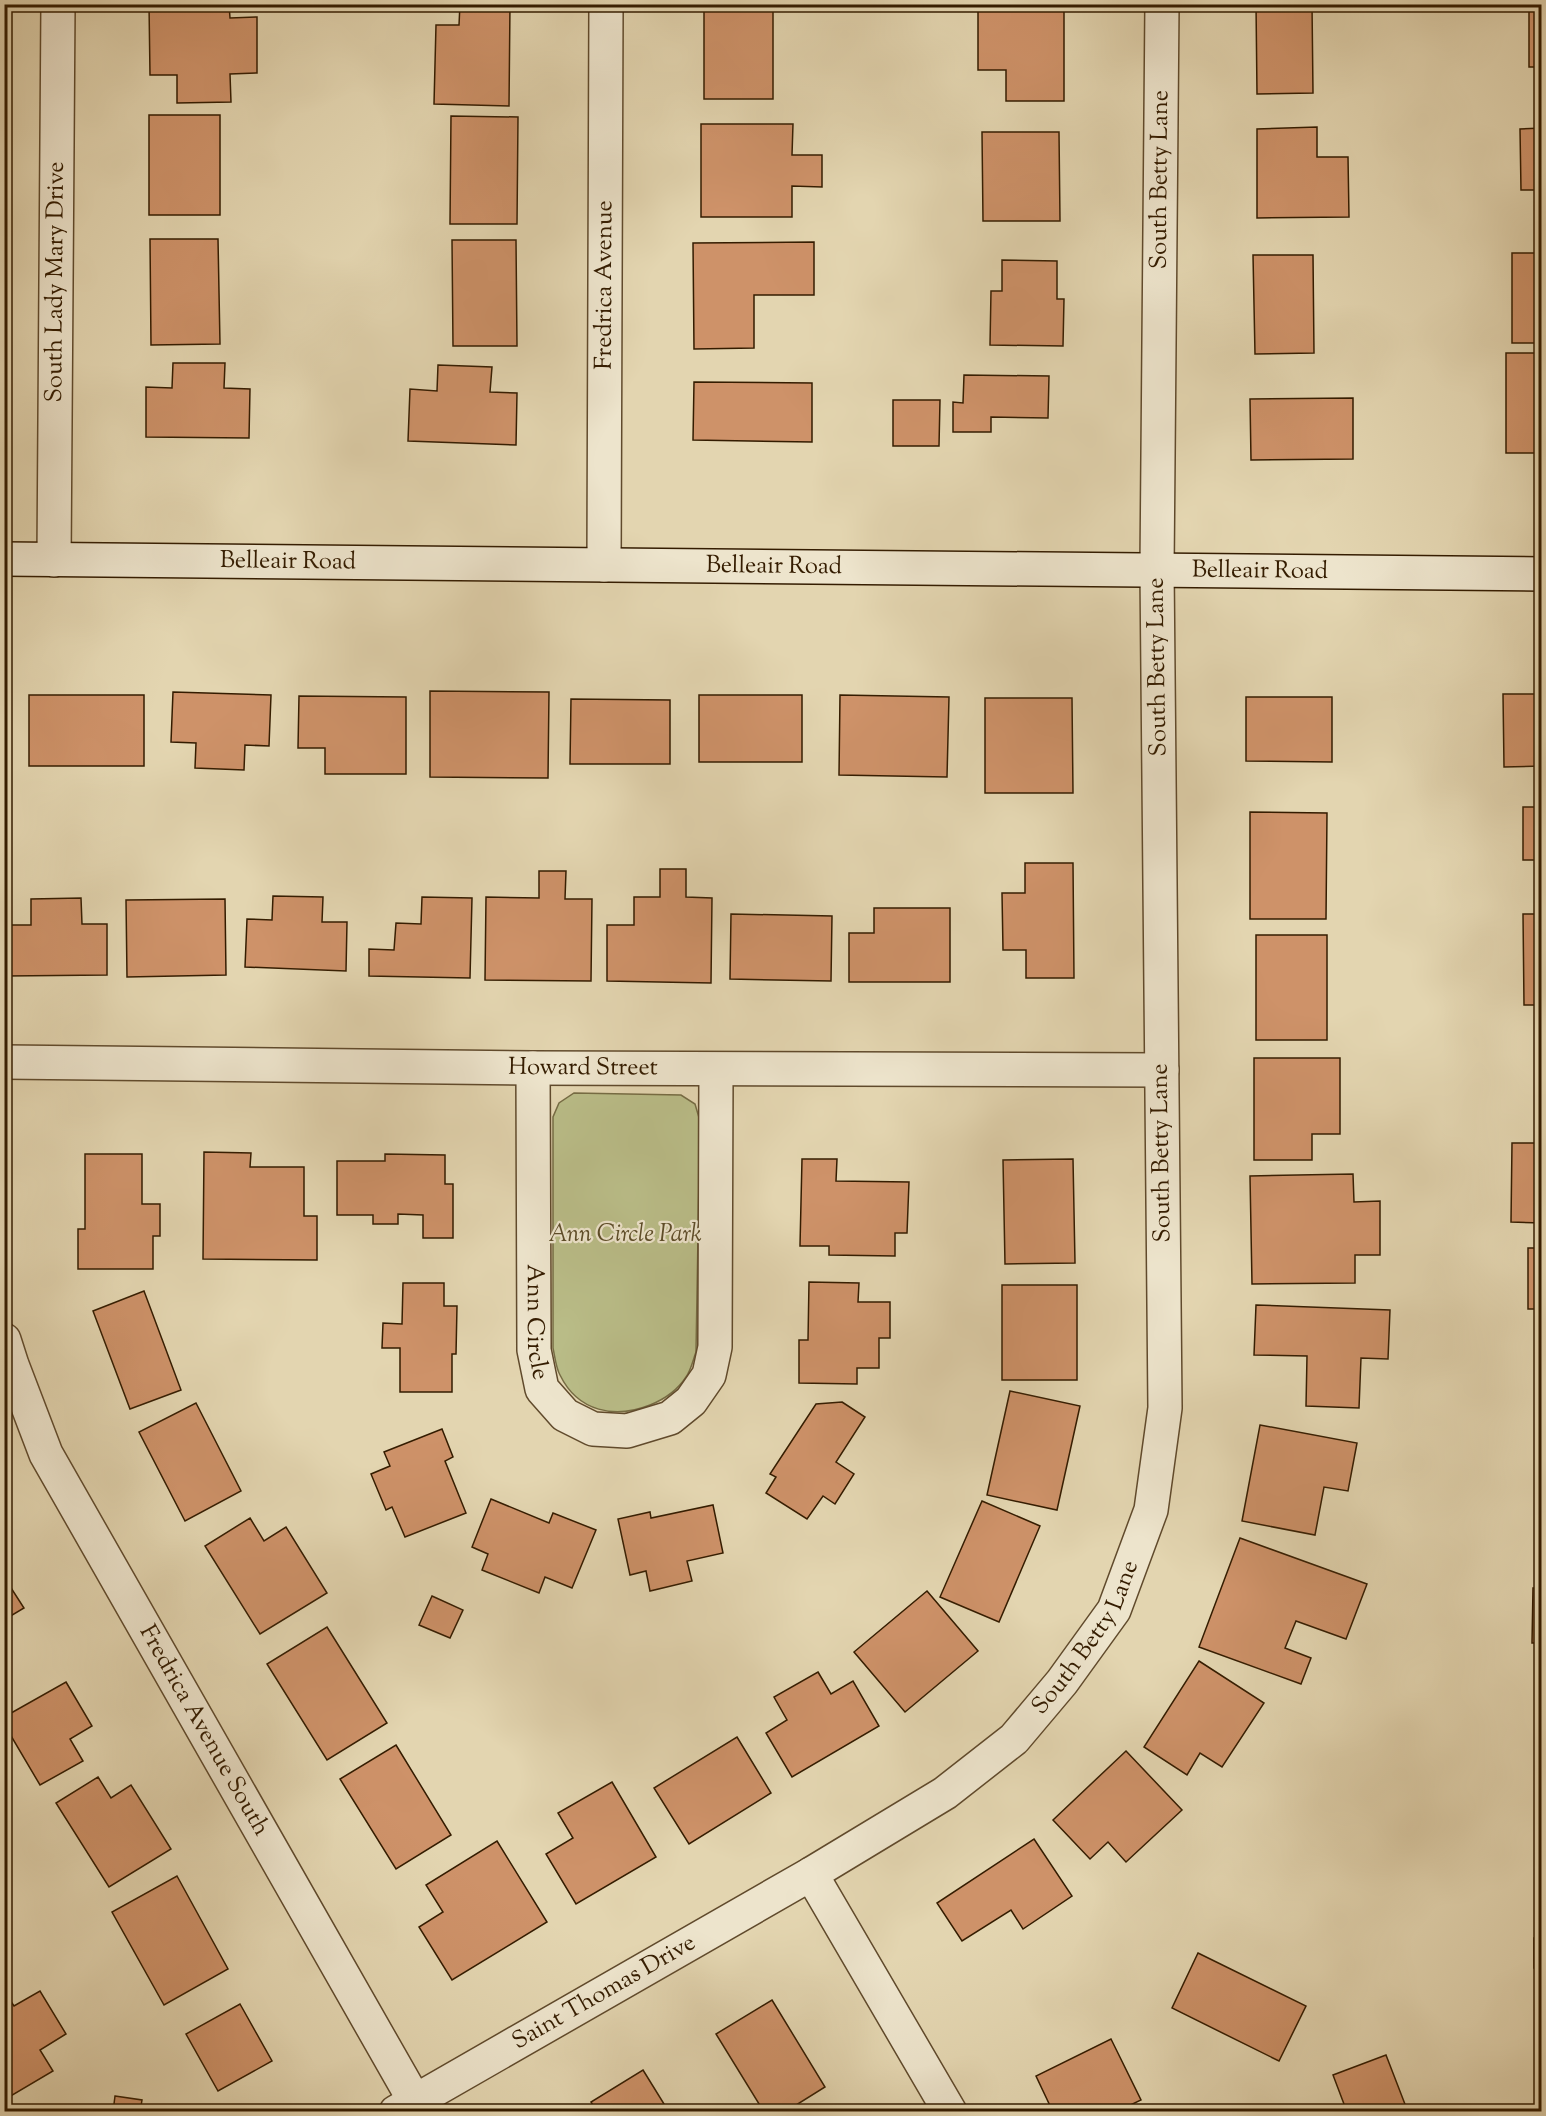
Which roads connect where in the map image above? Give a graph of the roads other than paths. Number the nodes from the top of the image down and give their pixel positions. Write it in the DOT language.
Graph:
graph roads {
  1 [pos="58,4"];
  2 [pos="606,4"];
  3 [pos="1162,4"];
  4 [pos="4,559"];
  5 [pos="54,560"];
  6 [pos="604,564"];
  7 [pos="1157,569"];
  8 [pos="1542,574"];
  9 [pos="4,1062"];
  10 [pos="533,1068"];
  11 [pos="716,1070"];
  12 [pos="1161,1070"];
  13 [pos="4,1340"];
  14 [pos="811,1874"];
  15 [pos="411,2108"];
  16 [pos="950,2112"];
  1 -- 5 [label="street, South Lady Mary Drive"];
  2 -- 6 [label="street, Fredrica Avenue"];
  3 -- 7 [label="street, South Betty Lane"];
  4 -- 5 [label="street, Belleair Road"];
  5 -- 6 [label="street, Belleair Road"];
  6 -- 7 [label="street, Belleair Road"];
  7 -- 8 [label="street, Belleair Road"];
  7 -- 12 [label="street, South Betty Lane"];
  9 -- 10 [label="street, Howard Street"];
  10 -- 11 [label="street, Howard Street"];
  10 -- 11 [label="street, Ann Circle"];
  11 -- 12 [label="street, Howard Street"];
  12 -- 14 [label="street, South Betty Lane"];
  13 -- 15 [label="street, Fredrica Avenue South"];
  14 -- 15 [label="street, Saint Thomas Drive"];
  14 -- 16 [label="street"];
}
